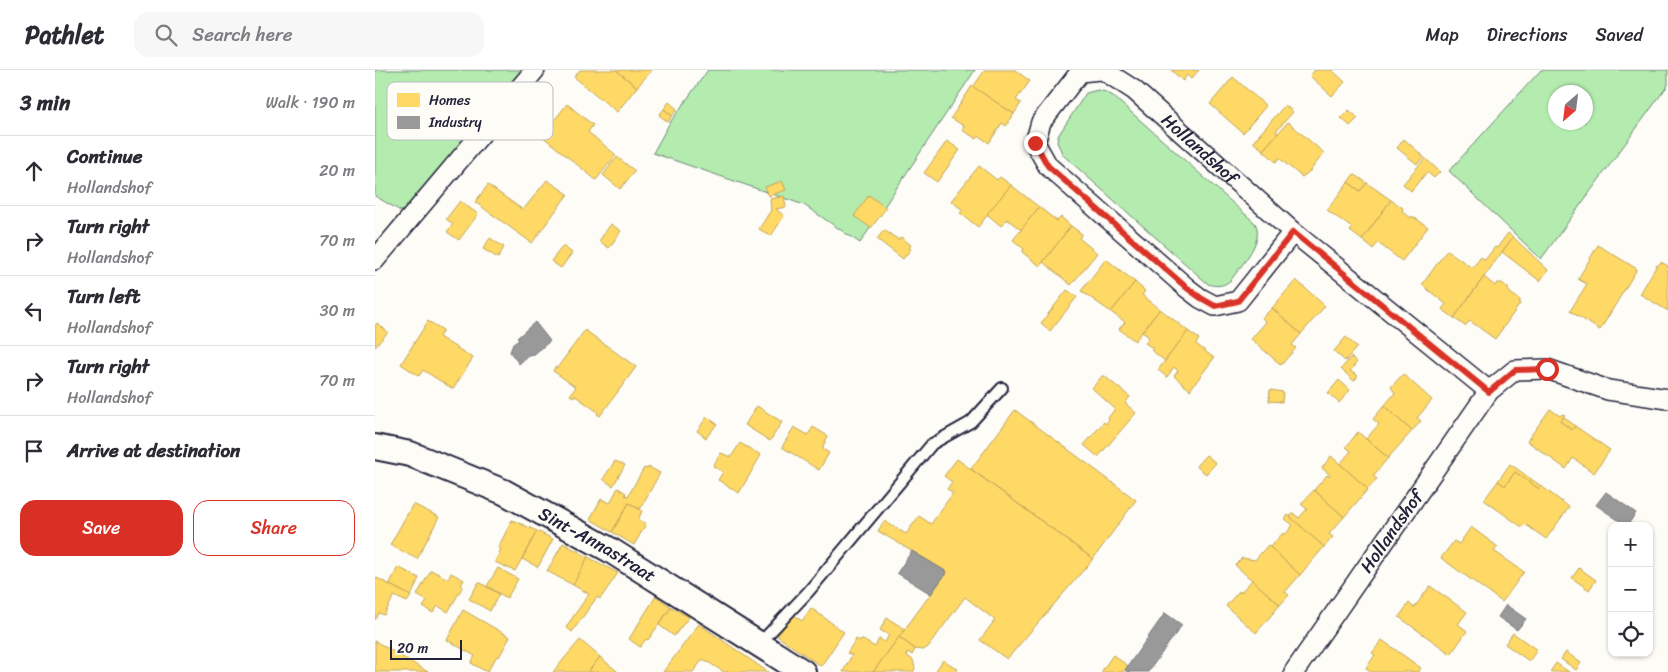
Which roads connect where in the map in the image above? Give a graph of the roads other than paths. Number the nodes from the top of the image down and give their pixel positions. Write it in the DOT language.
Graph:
graph roads {
  1 [pos="535,70"];
  2 [pos="1101,70"];
  3 [pos="525,82"];
  4 [pos="476,140"];
  5 [pos="1293,232"];
  6 [pos="375,260"];
  7 [pos="1001,388"];
  8 [pos="1489,392"];
  9 [pos="1668,399"];
  10 [pos="375,447"];
  11 [pos="759,644"];
  12 [pos="795,670"];
  13 [pos="1294,672"];
  1 -- 3 [label="street"];
  2 -- 5 [label="street, Hollandshof"];
  2 -- 5 [label="street, Hollandshof"];
  4 -- 6 [label="street"];
  5 -- 8 [label="street, Hollandshof"];
  7 -- 11 [label="lane"];
  8 -- 9 [label="street, Hollandshof"];
  8 -- 13 [label="street, Hollandshof"];
  10 -- 11 [label="street, Sint-Annastraat"];
  11 -- 12 [label="street, Sint-Annastraat"];
}
